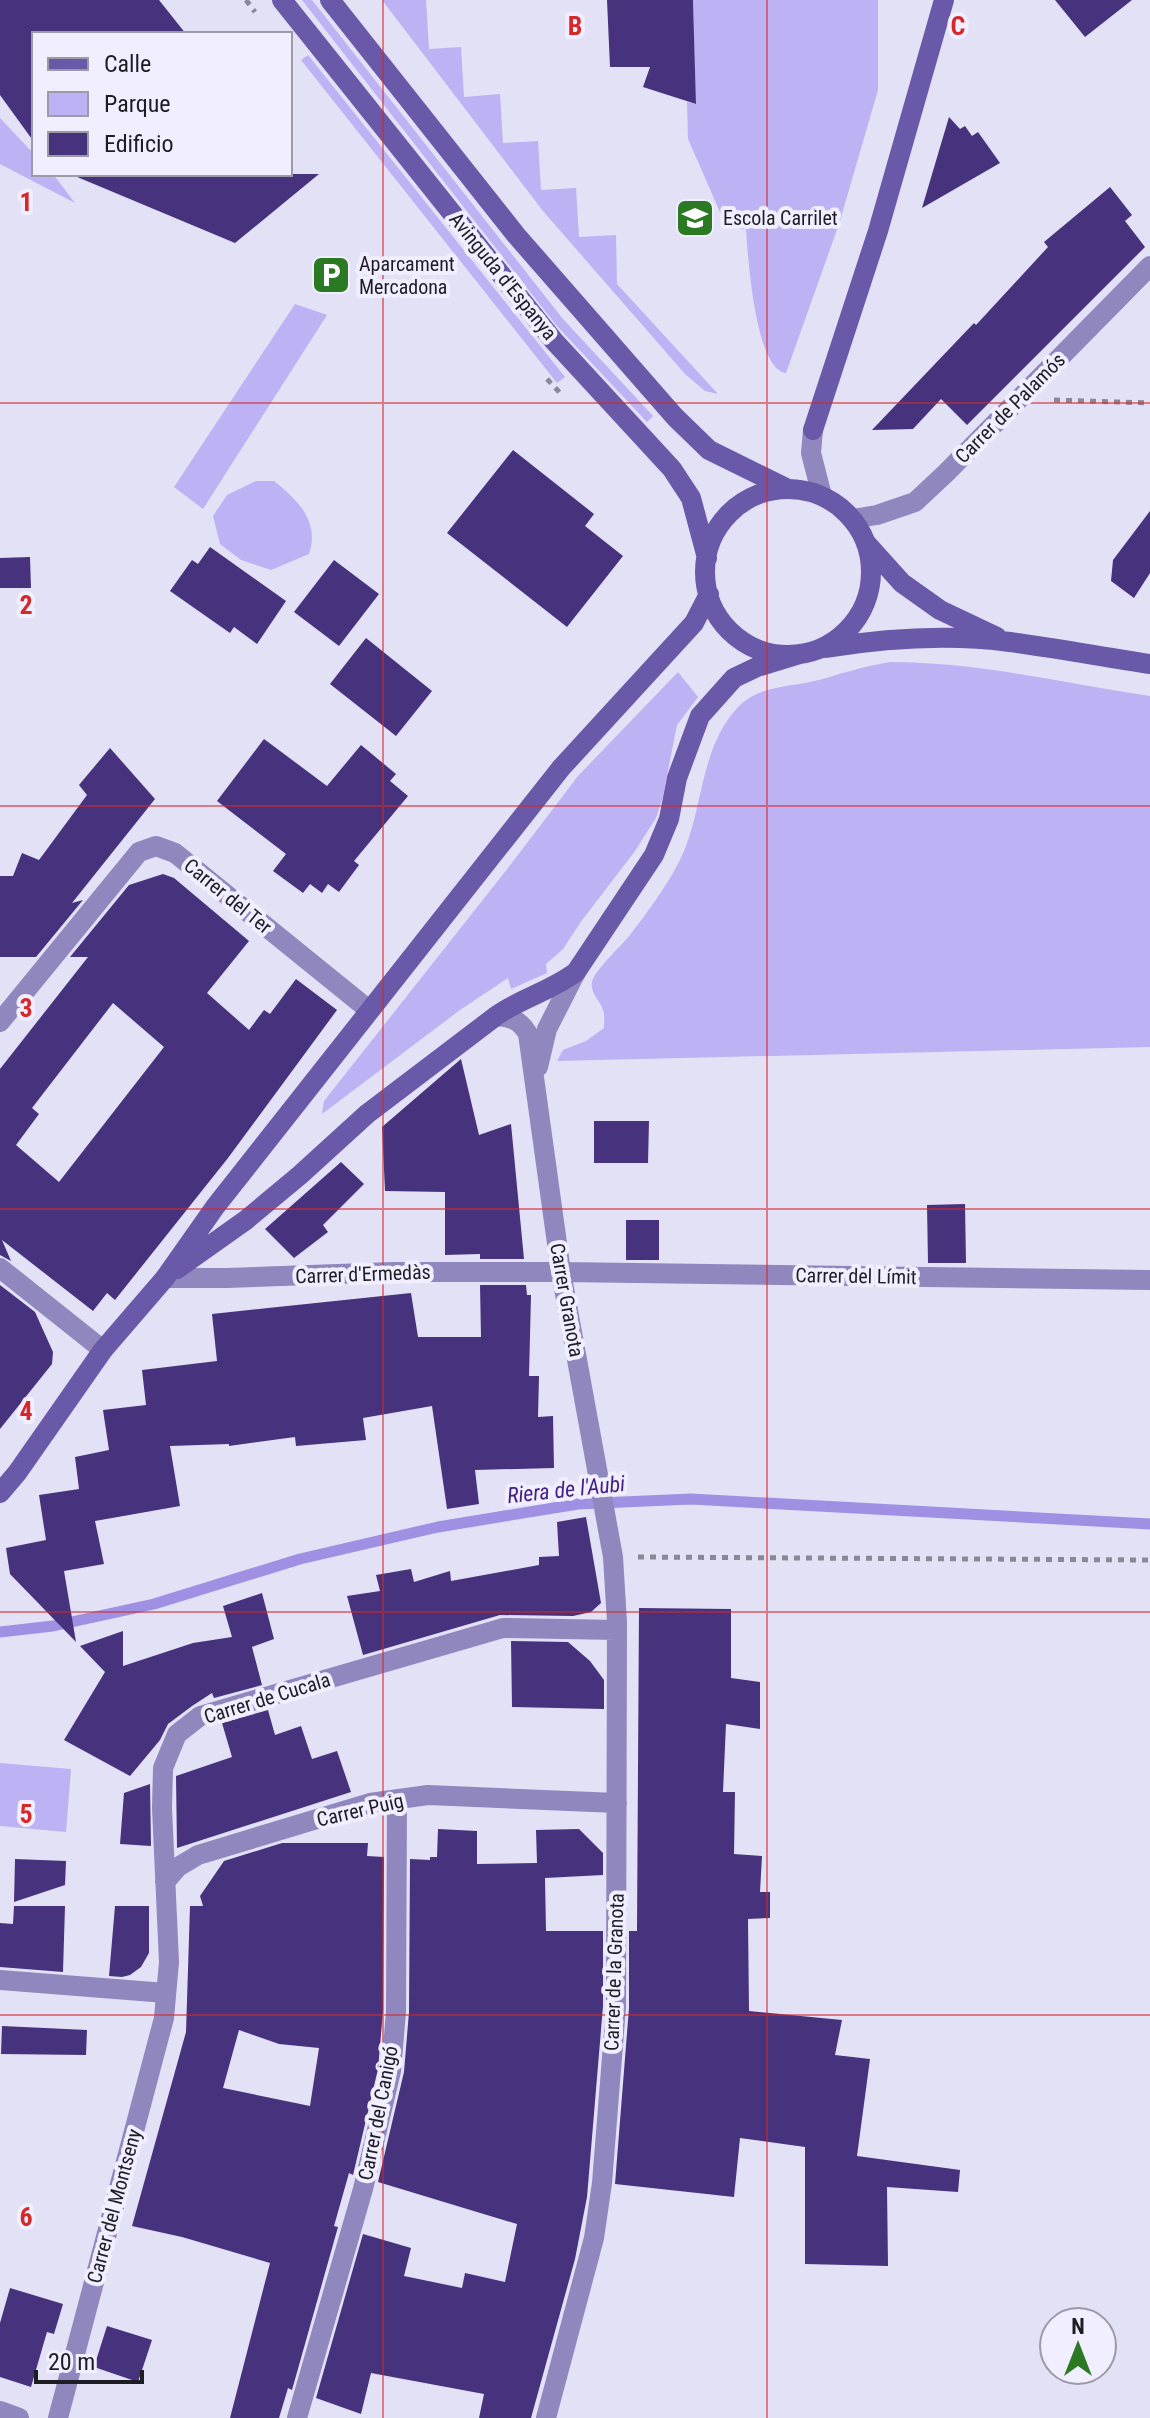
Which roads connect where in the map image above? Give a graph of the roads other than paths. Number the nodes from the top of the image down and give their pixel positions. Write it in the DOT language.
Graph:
graph roads {
  1 [pos="282,0"];
  2 [pos="330,0"];
  3 [pos="944,0"];
  4 [pos="1150,266"];
  5 [pos="788,489"];
  6 [pos="822,496"];
  7 [pos="852,519"];
  8 [pos="866,542"];
  9 [pos="707,558"];
  10 [pos="709,594"];
  11 [pos="1008,642"];
  12 [pos="809,651"];
  13 [pos="1150,664"];
  14 [pos="576,972"];
  15 [pos="369,1010"];
  16 [pos="496,1016"];
  17 [pos="0,1022"];
  18 [pos="536,1079"];
  19 [pos="0,1268"];
  20 [pos="561,1272"];
  21 [pos="165,1278"];
  22 [pos="1150,1280"];
  23 [pos="103,1350"];
  24 [pos="0,1493"];
  25 [pos="606,1520"];
  26 [pos="617,1630"];
  27 [pos="397,1799"];
  28 [pos="617,1803"];
  29 [pos="165,1882"];
  30 [pos="0,1980"];
  31 [pos="166,1993"];
  32 [pos="0,2411"];
  33 [pos="19,2418"];
  34 [pos="58,2418"];
  35 [pos="297,2418"];
  36 [pos="546,2418"];
  1 -- 9 [label="street, Avinguda d'Espanya"];
  2 -- 5 [label="street, Avinguda d'Espanya"];
  3 -- 6 [label="street"];
  4 -- 7 [label="street, Carrer de Palamós"];
  5 -- 6 [label="street"];
  5 -- 9 [label="street"];
  6 -- 7 [label="street"];
  7 -- 8 [label="street"];
  8 -- 11 [label="street"];
  8 -- 12 [label="street"];
  9 -- 10 [label="street"];
  10 -- 12 [label="street"];
  10 -- 15 [label="street"];
  11 -- 12 [label="street"];
  11 -- 13 [label="street"];
  12 -- 14 [label="street"];
  14 -- 16 [label="street"];
  14 -- 18 [label="street"];
  15 -- 17 [label="street, Carrer del Ter"];
  15 -- 21 [label="street"];
  16 -- 18 [label="street, Carrer Granota"];
  16 -- 21 [label="street"];
  18 -- 20 [label="street, Carrer Granota"];
  19 -- 23 [label="street"];
  20 -- 21 [label="street, Carrer d'Ermedàs"];
  20 -- 22 [label="street, Carrer del Límit"];
  20 -- 25 [label="street, Carrer Granota"];
  21 -- 23 [label="street"];
  23 -- 24 [label="street"];
  25 -- 26 [label="street, Carrer de la Granota"];
  26 -- 28 [label="street, Carrer de la Granota"];
  26 -- 29 [label="street, Carrer de Cucala"];
  27 -- 28 [label="street, Carrer Puig"];
  27 -- 29 [label="street, Carrer Puig"];
  27 -- 35 [label="street, Carrer del Canigó"];
  28 -- 36 [label="street, Carrer de la Granota"];
  29 -- 31 [label="street, Carrer de Cucala"];
  30 -- 31 [label="street"];
  31 -- 34 [label="street, Carrer del Montseny"];
  32 -- 33 [label="street"];
}
